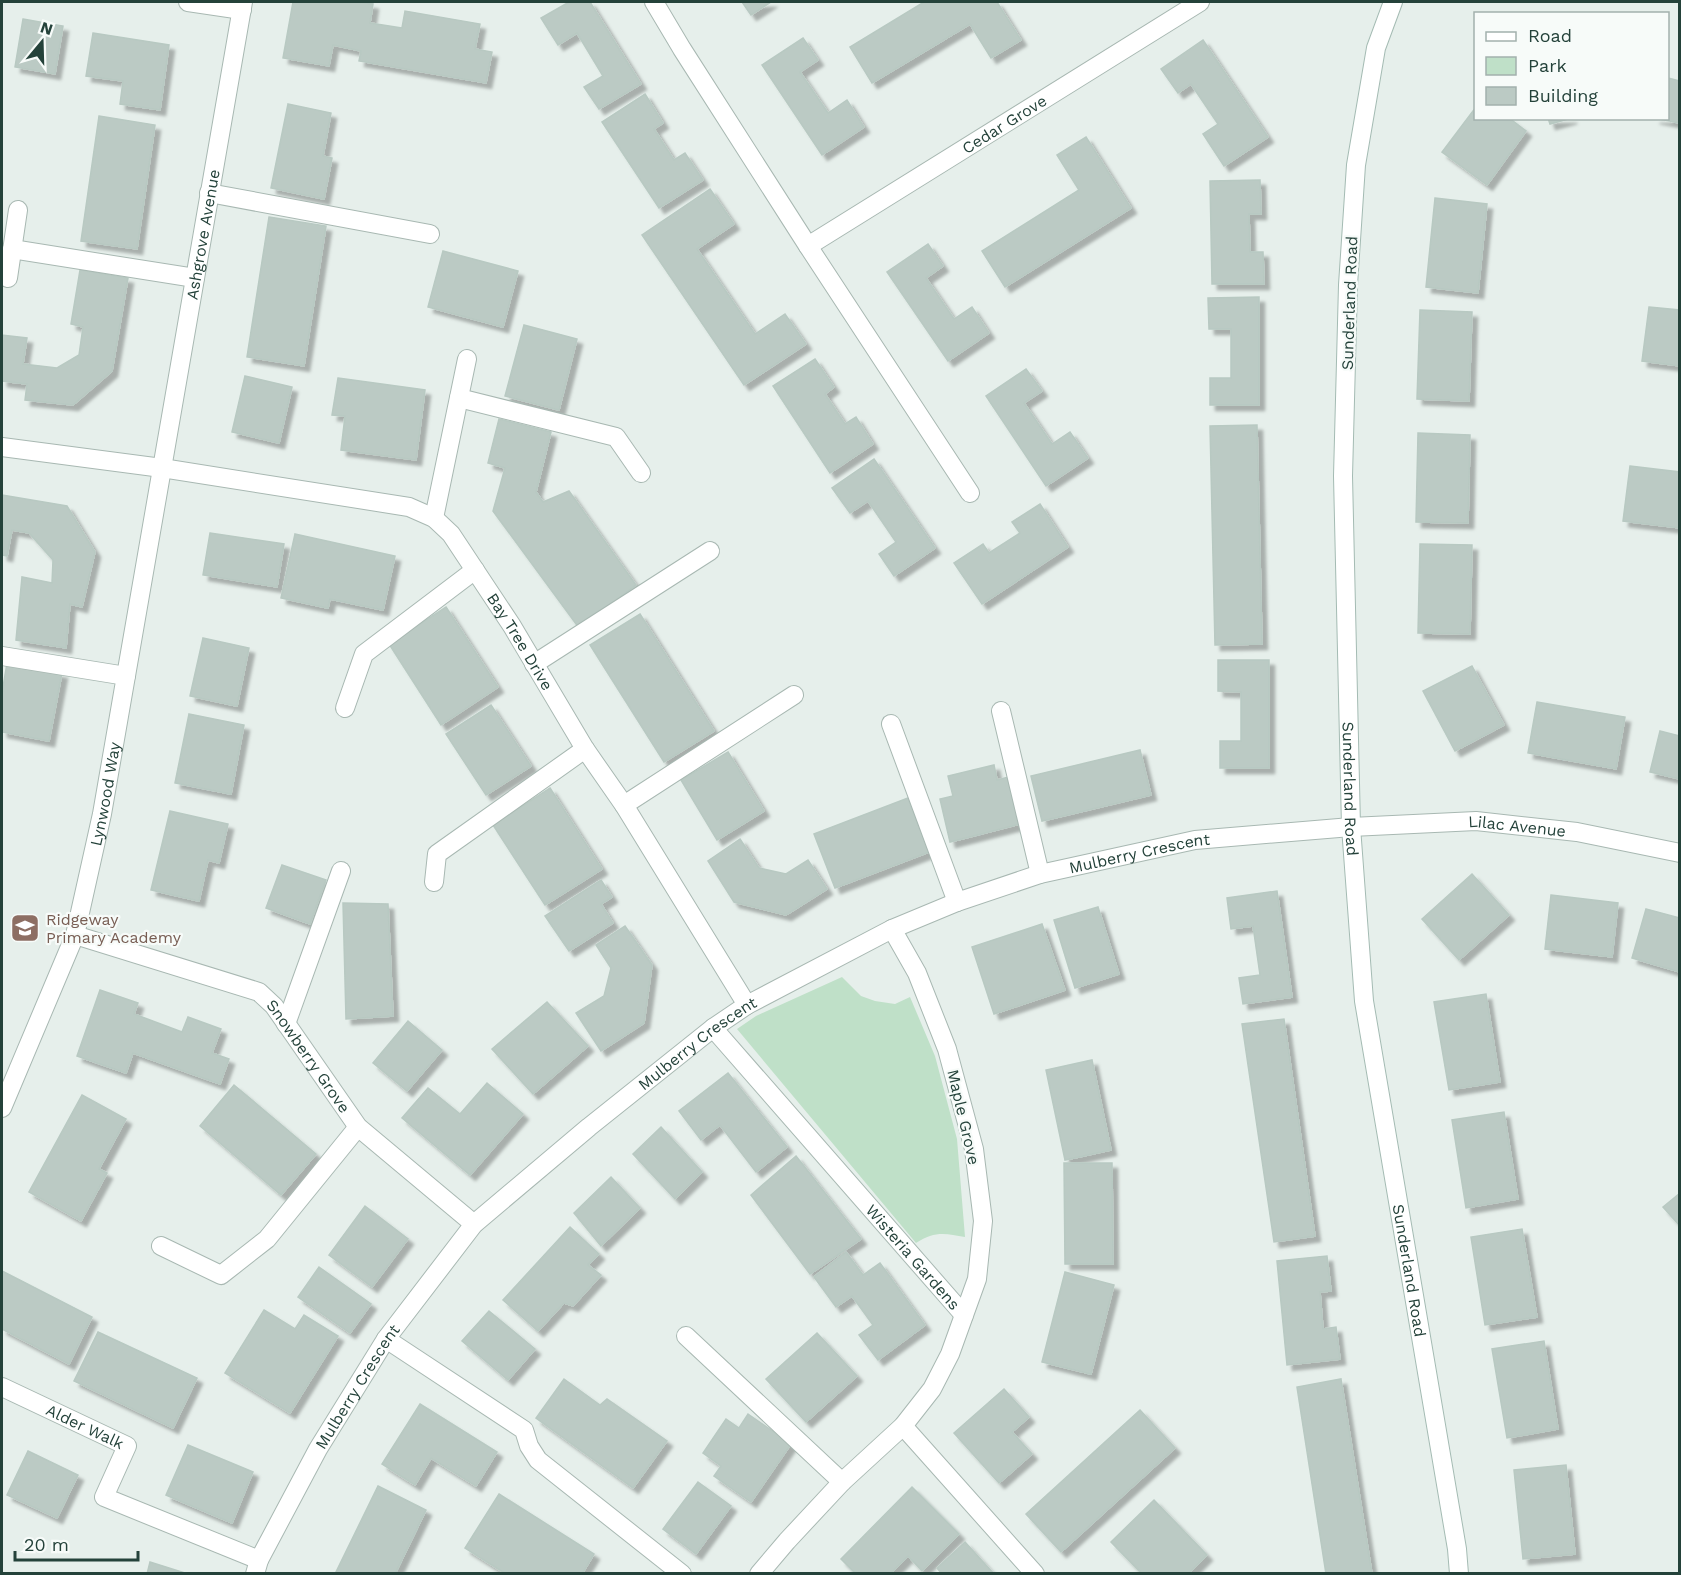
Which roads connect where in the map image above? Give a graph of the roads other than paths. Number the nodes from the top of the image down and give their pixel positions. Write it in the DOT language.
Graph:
graph roads {
  1 [pos="188,2"];
  2 [pos="654,2"];
  3 [pos="1200,2"];
  4 [pos="1394,2"];
  5 [pos="243,6"];
  6 [pos="209,193"];
  7 [pos="18,210"];
  8 [pos="430,234"];
  9 [pos="808,246"];
  10 [pos="12,249"];
  11 [pos="8,278"];
  12 [pos="195,278"];
  13 [pos="467,359"];
  14 [pos="459,398"];
  15 [pos="2,447"];
  16 [pos="162,468"];
  17 [pos="641,473"];
  18 [pos="969,493"];
  19 [pos="434,518"];
  20 [pos="710,551"];
  21 [pos="475,570"];
  22 [pos="2,656"];
  23 [pos="534,664"];
  24 [pos="126,676"];
  25 [pos="794,694"];
  26 [pos="345,708"];
  27 [pos="1002,711"];
  28 [pos="891,724"];
  29 [pos="585,749"];
  30 [pos="624,805"];
  31 [pos="1352,827"];
  32 [pos="1680,853"];
  33 [pos="341,871"];
  34 [pos="1041,874"];
  35 [pos="434,882"];
  36 [pos="957,902"];
  37 [pos="892,929"];
  38 [pos="75,935"];
  39 [pos="747,1005"];
  40 [pos="286,1024"];
  41 [pos="713,1028"];
  42 [pos="2,1108"];
  43 [pos="358,1127"];
  44 [pos="474,1224"];
  45 [pos="161,1246"];
  46 [pos="964,1316"];
  47 [pos="686,1336"];
  48 [pos="386,1339"];
  49 [pos="2,1387"];
  50 [pos="903,1426"];
  51 [pos="842,1482"];
  52 [pos="257,1567"];
  53 [pos="682,1574"];
  54 [pos="759,1574"];
  55 [pos="1035,1574"];
  56 [pos="1459,1574"];
  1 -- 5 [label="street"];
  2 -- 9 [label="street"];
  3 -- 9 [label="street, Cedar Grove"];
  4 -- 31 [label="street, Sunderland Road"];
  5 -- 6 [label="street, Ashgrove Avenue"];
  6 -- 8 [label="street"];
  6 -- 12 [label="street, Ashgrove Avenue"];
  7 -- 10 [label="street"];
  9 -- 18 [label="street"];
  10 -- 11 [label="street"];
  10 -- 12 [label="street"];
  12 -- 16 [label="street, Ashgrove Avenue"];
  13 -- 14 [label="street"];
  14 -- 17 [label="street"];
  14 -- 19 [label="street"];
  15 -- 16 [label="street, Bay Tree Drive"];
  16 -- 19 [label="street, Bay Tree Drive"];
  16 -- 24 [label="street, Lynwood Way"];
  19 -- 21 [label="street, Bay Tree Drive"];
  20 -- 23 [label="street"];
  21 -- 23 [label="street, Bay Tree Drive"];
  21 -- 26 [label="street"];
  22 -- 24 [label="street"];
  23 -- 29 [label="street, Bay Tree Drive"];
  24 -- 38 [label="street, Lynwood Way"];
  25 -- 30 [label="street"];
  27 -- 34 [label="street"];
  28 -- 36 [label="street"];
  29 -- 30 [label="street, Bay Tree Drive"];
  29 -- 35 [label="street"];
  30 -- 39 [label="street, Bay Tree Drive"];
  31 -- 32 [label="street, Lilac Avenue"];
  31 -- 34 [label="street, Mulberry Crescent"];
  31 -- 56 [label="street, Sunderland Road"];
  33 -- 40 [label="street"];
  34 -- 36 [label="street, Mulberry Crescent"];
  36 -- 37 [label="street, Mulberry Crescent"];
  37 -- 39 [label="street, Mulberry Crescent"];
  37 -- 46 [label="street, Maple Grove"];
  38 -- 40 [label="street, Snowberry Grove"];
  38 -- 42 [label="street, Lynwood Way"];
  39 -- 41 [label="street, Mulberry Crescent"];
  40 -- 43 [label="street, Snowberry Grove"];
  41 -- 44 [label="street, Mulberry Crescent"];
  41 -- 46 [label="street, Wisteria Gardens"];
  43 -- 44 [label="street, Snowberry Grove"];
  43 -- 45 [label="street"];
  44 -- 48 [label="street, Mulberry Crescent"];
  46 -- 50 [label="street, Wisteria Gardens"];
  47 -- 51 [label="street"];
  48 -- 52 [label="street, Mulberry Crescent"];
  48 -- 53 [label="street"];
  49 -- 52 [label="street, Alder Walk"];
  50 -- 51 [label="street, Wisteria Gardens"];
  50 -- 55 [label="street"];
  51 -- 54 [label="street, Wisteria Gardens"];
}
